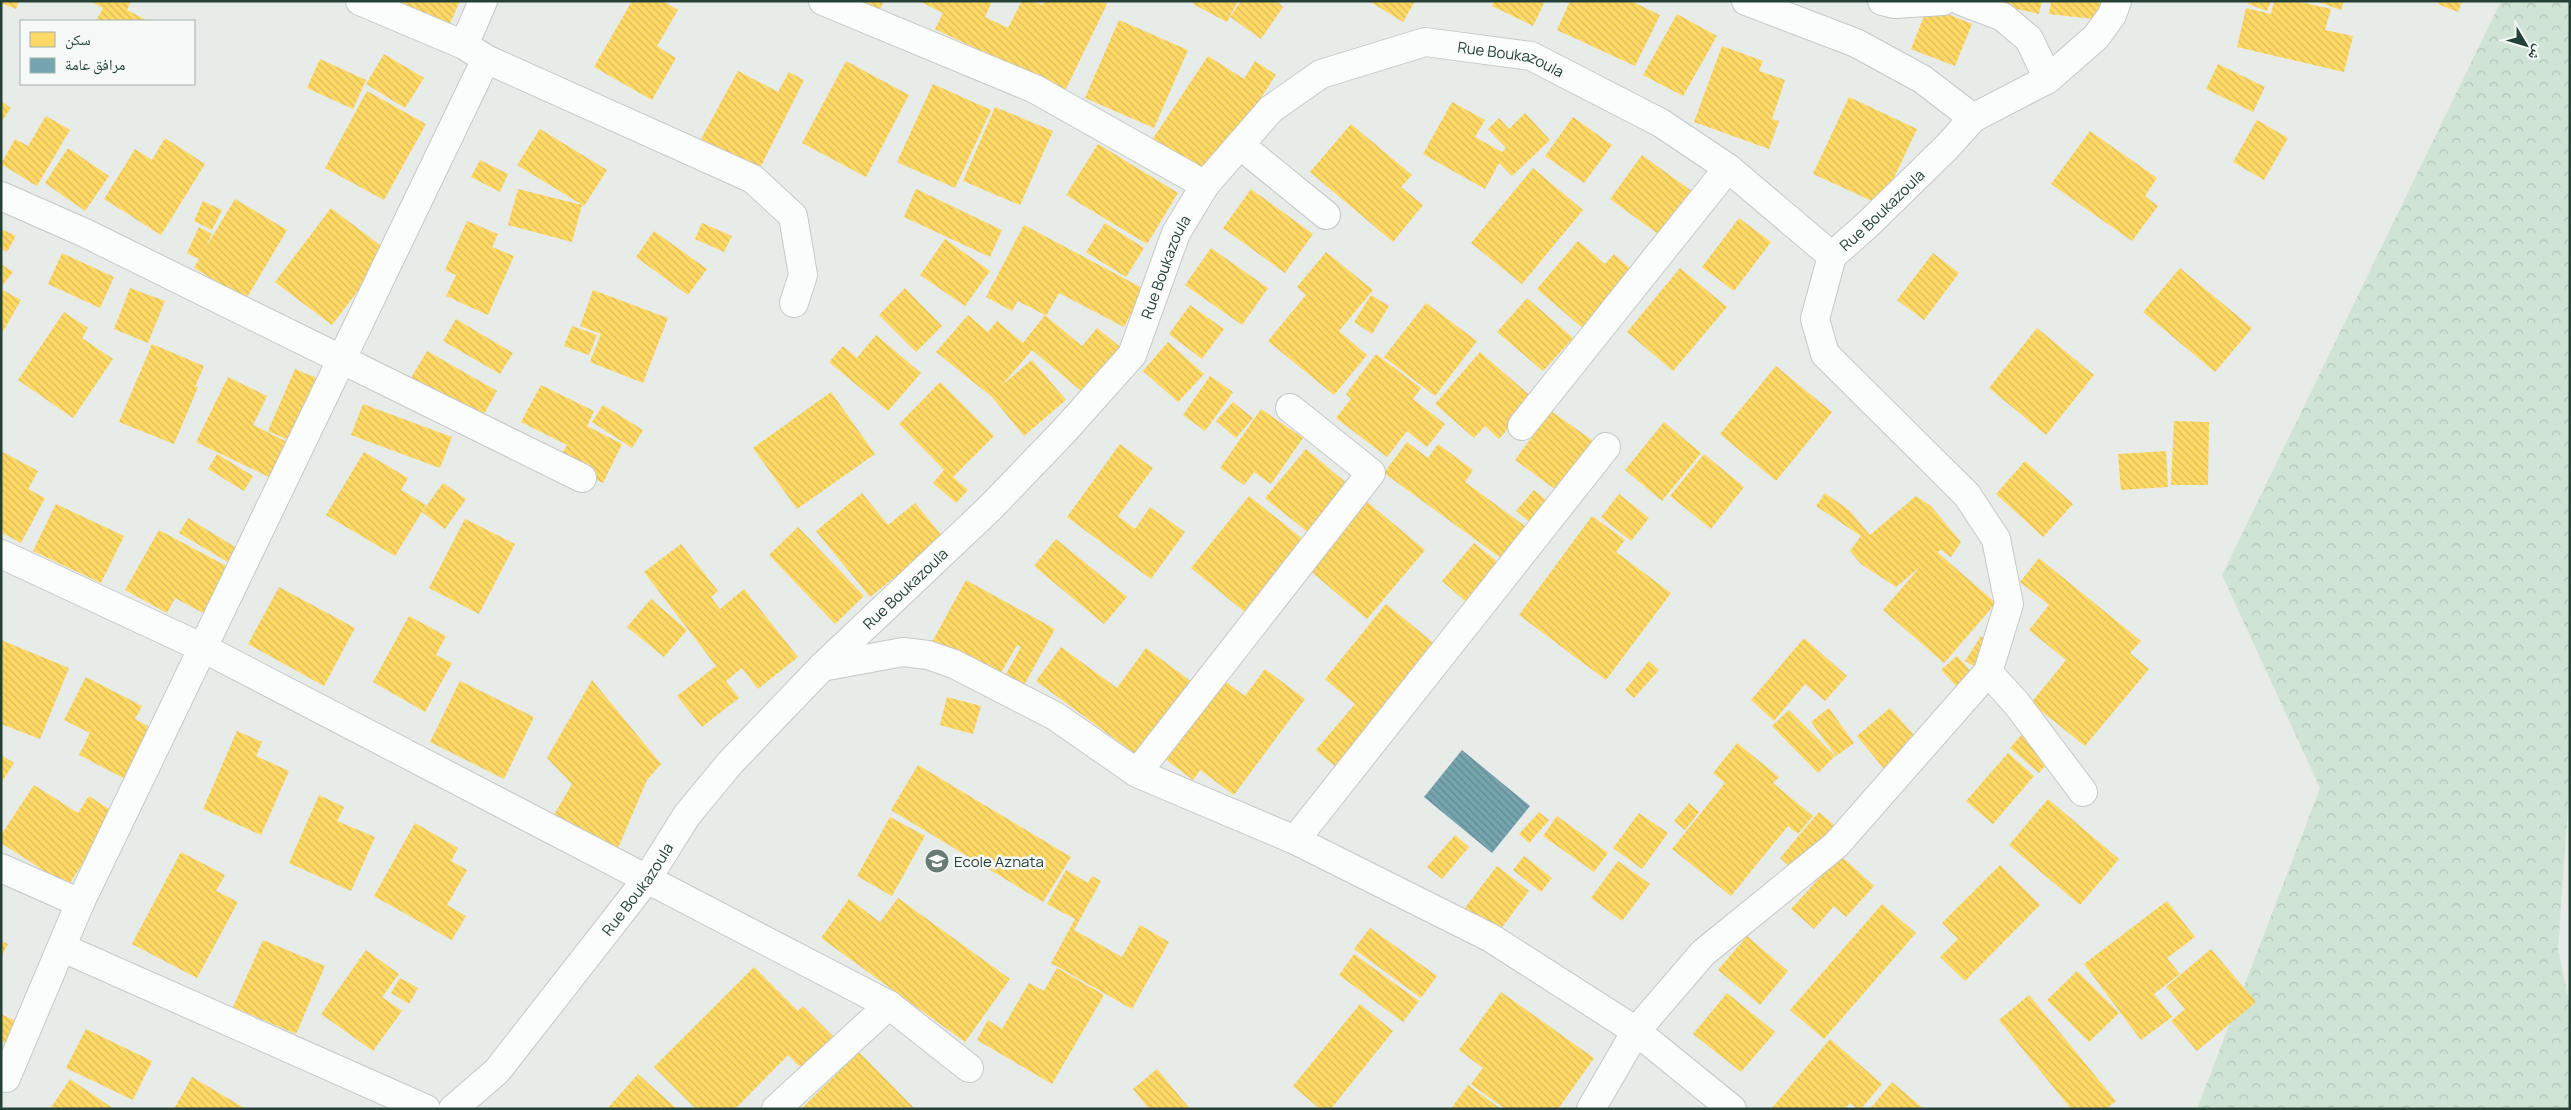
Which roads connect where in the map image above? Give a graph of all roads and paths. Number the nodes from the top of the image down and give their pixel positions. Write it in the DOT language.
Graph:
graph roads {
  1 [pos="360,1"];
  2 [pos="483,1"];
  3 [pos="823,1"];
  4 [pos="1746,1"];
  5 [pos="1882,1"];
  6 [pos="1943,1"];
  7 [pos="1961,1"];
  8 [pos="2117,1"];
  9 [pos="475,52"];
  10 [pos="2048,79"];
  11 [pos="1973,118"];
  12 [pos="1240,145"];
  13 [pos="1728,168"];
  14 [pos="1205,185"];
  15 [pos="1,196"];
  16 [pos="1326,215"];
  17 [pos="1832,256"];
  18 [pos="794,303"];
  19 [pos="341,360"];
  20 [pos="1290,408"];
  21 [pos="1522,426"];
  22 [pos="1606,447"];
  23 [pos="582,478"];
  24 [pos="1,554"];
  25 [pos="203,648"];
  26 [pos="822,667"];
  27 [pos="1988,672"];
  28 [pos="1138,773"];
  29 [pos="2083,792"];
  30 [pos="1295,840"];
  31 [pos="1,868"];
  32 [pos="647,879"];
  33 [pos="80,903"];
  34 [pos="62,948"];
  35 [pos="889,1005"];
  36 [pos="1636,1031"];
  37 [pos="969,1068"];
  38 [pos="6,1078"];
  39 [pos="426,1109"];
  40 [pos="452,1109"];
  41 [pos="776,1109"];
  42 [pos="1591,1109"];
  43 [pos="1732,1109"];
  1 -- 9 [label="street"];
  2 -- 9 [label="street"];
  3 -- 14 [label="street"];
  4 -- 11 [label="street"];
  5 -- 6 [label="street"];
  7 -- 10 [label="street"];
  8 -- 10 [label="street, Rue Boukazoula"];
  9 -- 18 [label="street"];
  9 -- 19 [label="street"];
  10 -- 11 [label="street, Rue Boukazoula"];
  11 -- 17 [label="street, Rue Boukazoula"];
  12 -- 13 [label="street, Rue Boukazoula"];
  12 -- 14 [label="street, Rue Boukazoula"];
  12 -- 16 [label="street"];
  13 -- 17 [label="street, Rue Boukazoula"];
  13 -- 21 [label="street"];
  14 -- 26 [label="street, Rue Boukazoula"];
  15 -- 19 [label="street"];
  17 -- 27 [label="street"];
  19 -- 23 [label="street"];
  19 -- 25 [label="street"];
  20 -- 28 [label="street"];
  22 -- 30 [label="street"];
  24 -- 25 [label="street"];
  25 -- 32 [label="street"];
  25 -- 33 [label="street"];
  26 -- 28 [label="street"];
  26 -- 32 [label="street, Rue Boukazoula"];
  27 -- 29 [label="street"];
  27 -- 36 [label="street"];
  28 -- 30 [label="street"];
  30 -- 36 [label="street"];
  31 -- 33 [label="street"];
  32 -- 35 [label="street"];
  32 -- 40 [label="street, Rue Boukazoula"];
  33 -- 34 [label="street"];
  34 -- 38 [label="street"];
  34 -- 39 [label="street"];
  35 -- 37 [label="street"];
  35 -- 41 [label="street"];
  36 -- 42 [label="street"];
  36 -- 43 [label="street"];
}
